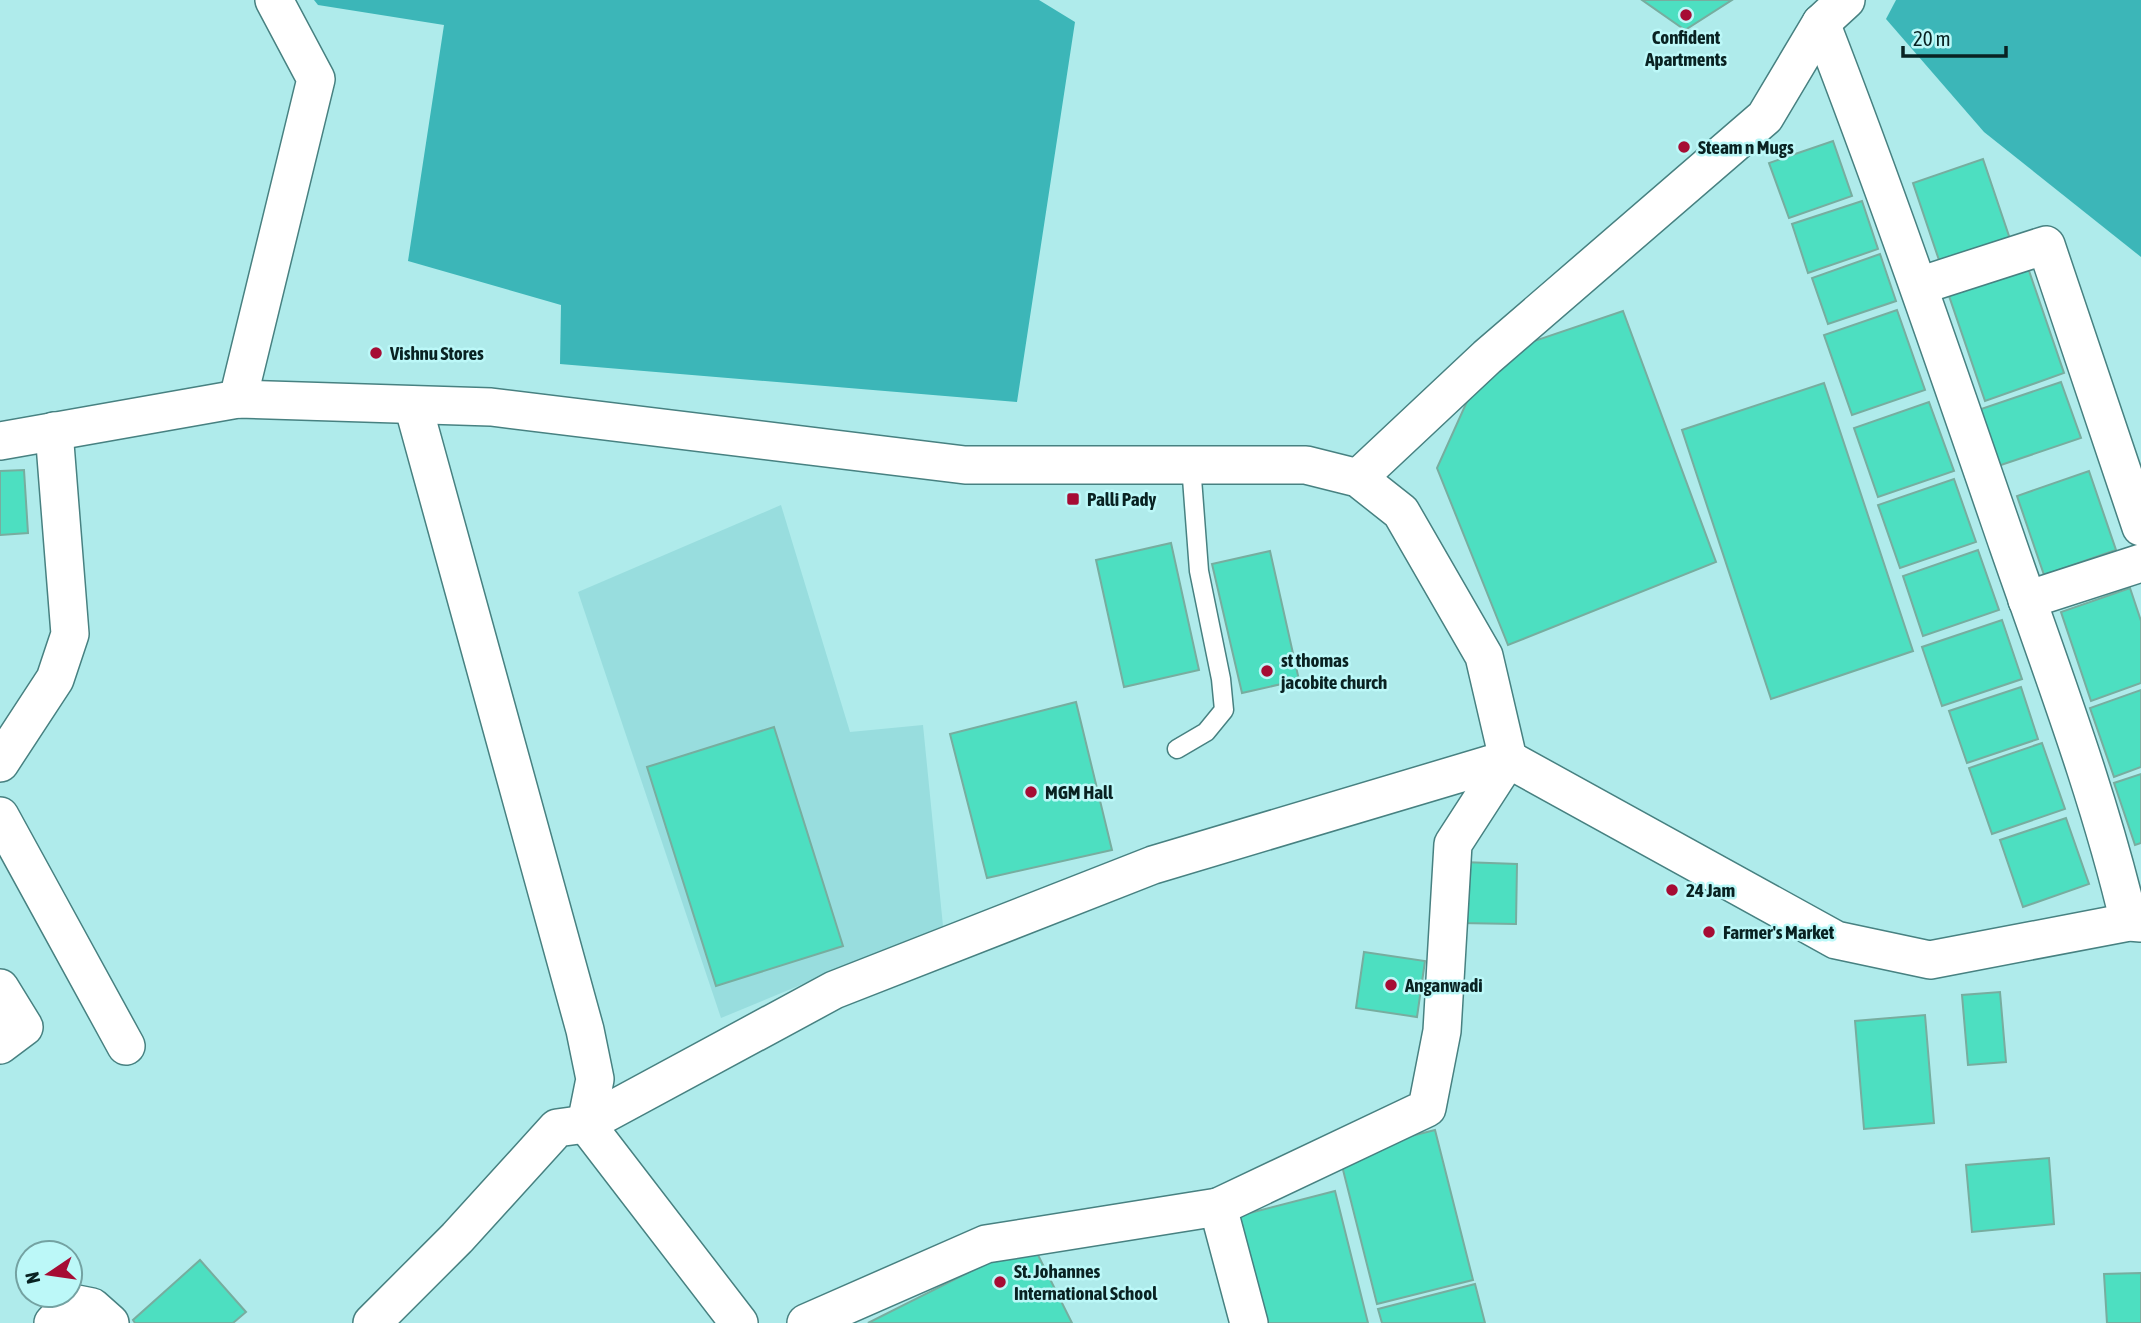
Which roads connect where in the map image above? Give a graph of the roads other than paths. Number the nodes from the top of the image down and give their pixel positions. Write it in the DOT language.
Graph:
graph roads {
  1 [pos="274,0"];
  2 [pos="1828,8"];
  3 [pos="1919,286"];
  4 [pos="238,399"];
  5 [pos="413,405"];
  6 [pos="54,431"];
  7 [pos="0,441"];
  8 [pos="1191,466"];
  9 [pos="1358,478"];
  10 [pos="2141,527"];
  11 [pos="2141,563"];
  12 [pos="2027,600"];
  13 [pos="1177,749"];
  14 [pos="1508,759"];
  15 [pos="0,763"];
  16 [pos="0,816"];
  17 [pos="2135,923"];
  18 [pos="0,988"];
  19 [pos="0,1045"];
  20 [pos="126,1046"];
  21 [pos="586,1124"];
  22 [pos="1218,1207"];
  23 [pos="53,1323"];
  24 [pos="110,1323"];
  25 [pos="372,1323"];
  26 [pos="739,1323"];
  27 [pos="806,1323"];
  28 [pos="1249,1323"];
  1 -- 4 [label="street"];
  2 -- 3 [label="street"];
  2 -- 9 [label="street"];
  3 -- 10 [label="street"];
  3 -- 12 [label="street"];
  4 -- 5 [label="street"];
  4 -- 6 [label="street"];
  5 -- 8 [label="street"];
  5 -- 21 [label="street"];
  6 -- 7 [label="street"];
  6 -- 15 [label="street"];
  8 -- 9 [label="street"];
  8 -- 13 [label="lane"];
  9 -- 14 [label="street"];
  11 -- 12 [label="street"];
  12 -- 17 [label="street"];
  14 -- 17 [label="street"];
  14 -- 21 [label="street"];
  14 -- 22 [label="street"];
  16 -- 20 [label="street"];
  18 -- 19 [label="street"];
  21 -- 25 [label="street"];
  21 -- 26 [label="street"];
  22 -- 27 [label="street"];
  22 -- 28 [label="street"];
  23 -- 24 [label="street"];
}
